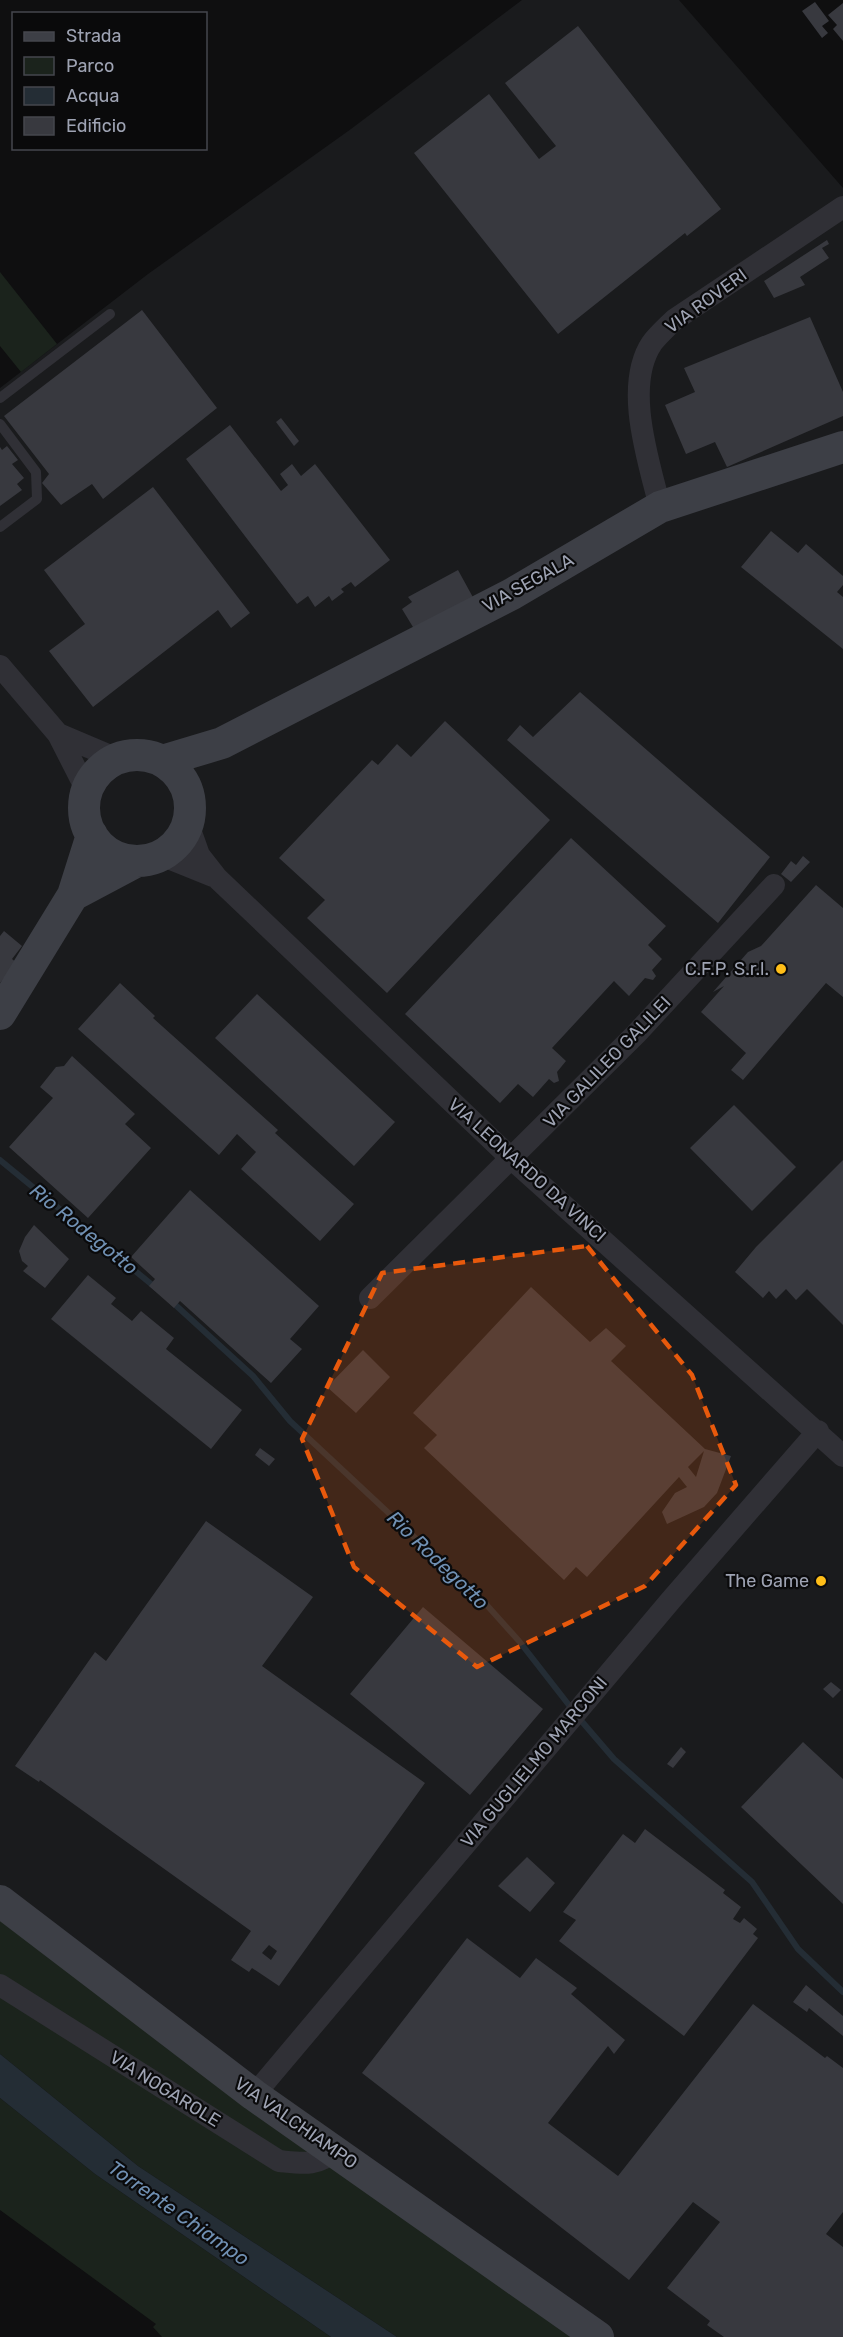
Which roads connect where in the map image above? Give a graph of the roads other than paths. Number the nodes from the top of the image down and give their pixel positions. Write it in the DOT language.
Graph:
graph roads {
  1 [pos="843,207"];
  2 [pos="110,314"];
  3 [pos="0,398"];
  4 [pos="0,424"];
  5 [pos="843,447"];
  6 [pos="660,507"];
  7 [pos="0,527"];
  8 [pos="0,666"];
  9 [pos="58,734"];
  10 [pos="222,743"];
  11 [pos="117,759"];
  12 [pos="162,760"];
  13 [pos="87,791"];
  14 [pos="188,791"];
  15 [pos="188,824"];
  16 [pos="92,835"];
  17 [pos="149,858"];
  18 [pos="217,878"];
  19 [pos="774,885"];
  20 [pos="73,895"];
  21 [pos="0,1014"];
  22 [pos="512,1159"];
  23 [pos="370,1298"];
  24 [pos="818,1431"];
  25 [pos="843,1456"];
  26 [pos="0,1885"];
  27 [pos="0,1901"];
  28 [pos="47,1936"];
  29 [pos="0,1985"];
  30 [pos="254,2095"];
  31 [pos="334,2150"];
  32 [pos="598,2337"];
  1 -- 6 [label="street, VIA ROVERI"];
  2 -- 3 [label="lane"];
  4 -- 7 [label="lane"];
  5 -- 6 [label="street, VIA SEGALA"];
  6 -- 10 [label="street, VIA SEGALA"];
  8 -- 9 [label="street"];
  9 -- 11 [label="street"];
  9 -- 13 [label="street"];
  10 -- 12 [label="street, VIA SEGALA"];
  10 -- 14 [label="street, VIA SEGALA"];
  11 -- 12 [label="street, VIA SEGALA"];
  11 -- 13 [label="street"];
  12 -- 14 [label="street"];
  13 -- 16 [label="street"];
  14 -- 15 [label="street"];
  15 -- 17 [label="street"];
  15 -- 18 [label="street, VIA LEONARDO DA VINCI"];
  16 -- 17 [label="street"];
  16 -- 20 [label="street"];
  17 -- 18 [label="street, VIA LEONARDO DA VINCI"];
  17 -- 20 [label="street"];
  18 -- 22 [label="street, VIA LEONARDO DA VINCI"];
  19 -- 22 [label="street, VIA GALILEO GALILEI"];
  20 -- 21 [label="street"];
  22 -- 23 [label="street, VIA GALILEO GALILEI"];
  22 -- 24 [label="street, VIA LEONARDO DA VINCI"];
  24 -- 25 [label="street, VIA LEONARDO DA VINCI"];
  24 -- 30 [label="street, VIA GUGLIELMO MARCONI"];
  26 -- 28 [label="street"];
  27 -- 28 [label="street, VIA VALCHIAMPO"];
  28 -- 30 [label="street, VIA VALCHIAMPO"];
  29 -- 31 [label="street, VIA NOGAROLE"];
  30 -- 31 [label="street, VIA VALCHIAMPO"];
  31 -- 32 [label="street, VIA VALCHIAMPO"];
}
